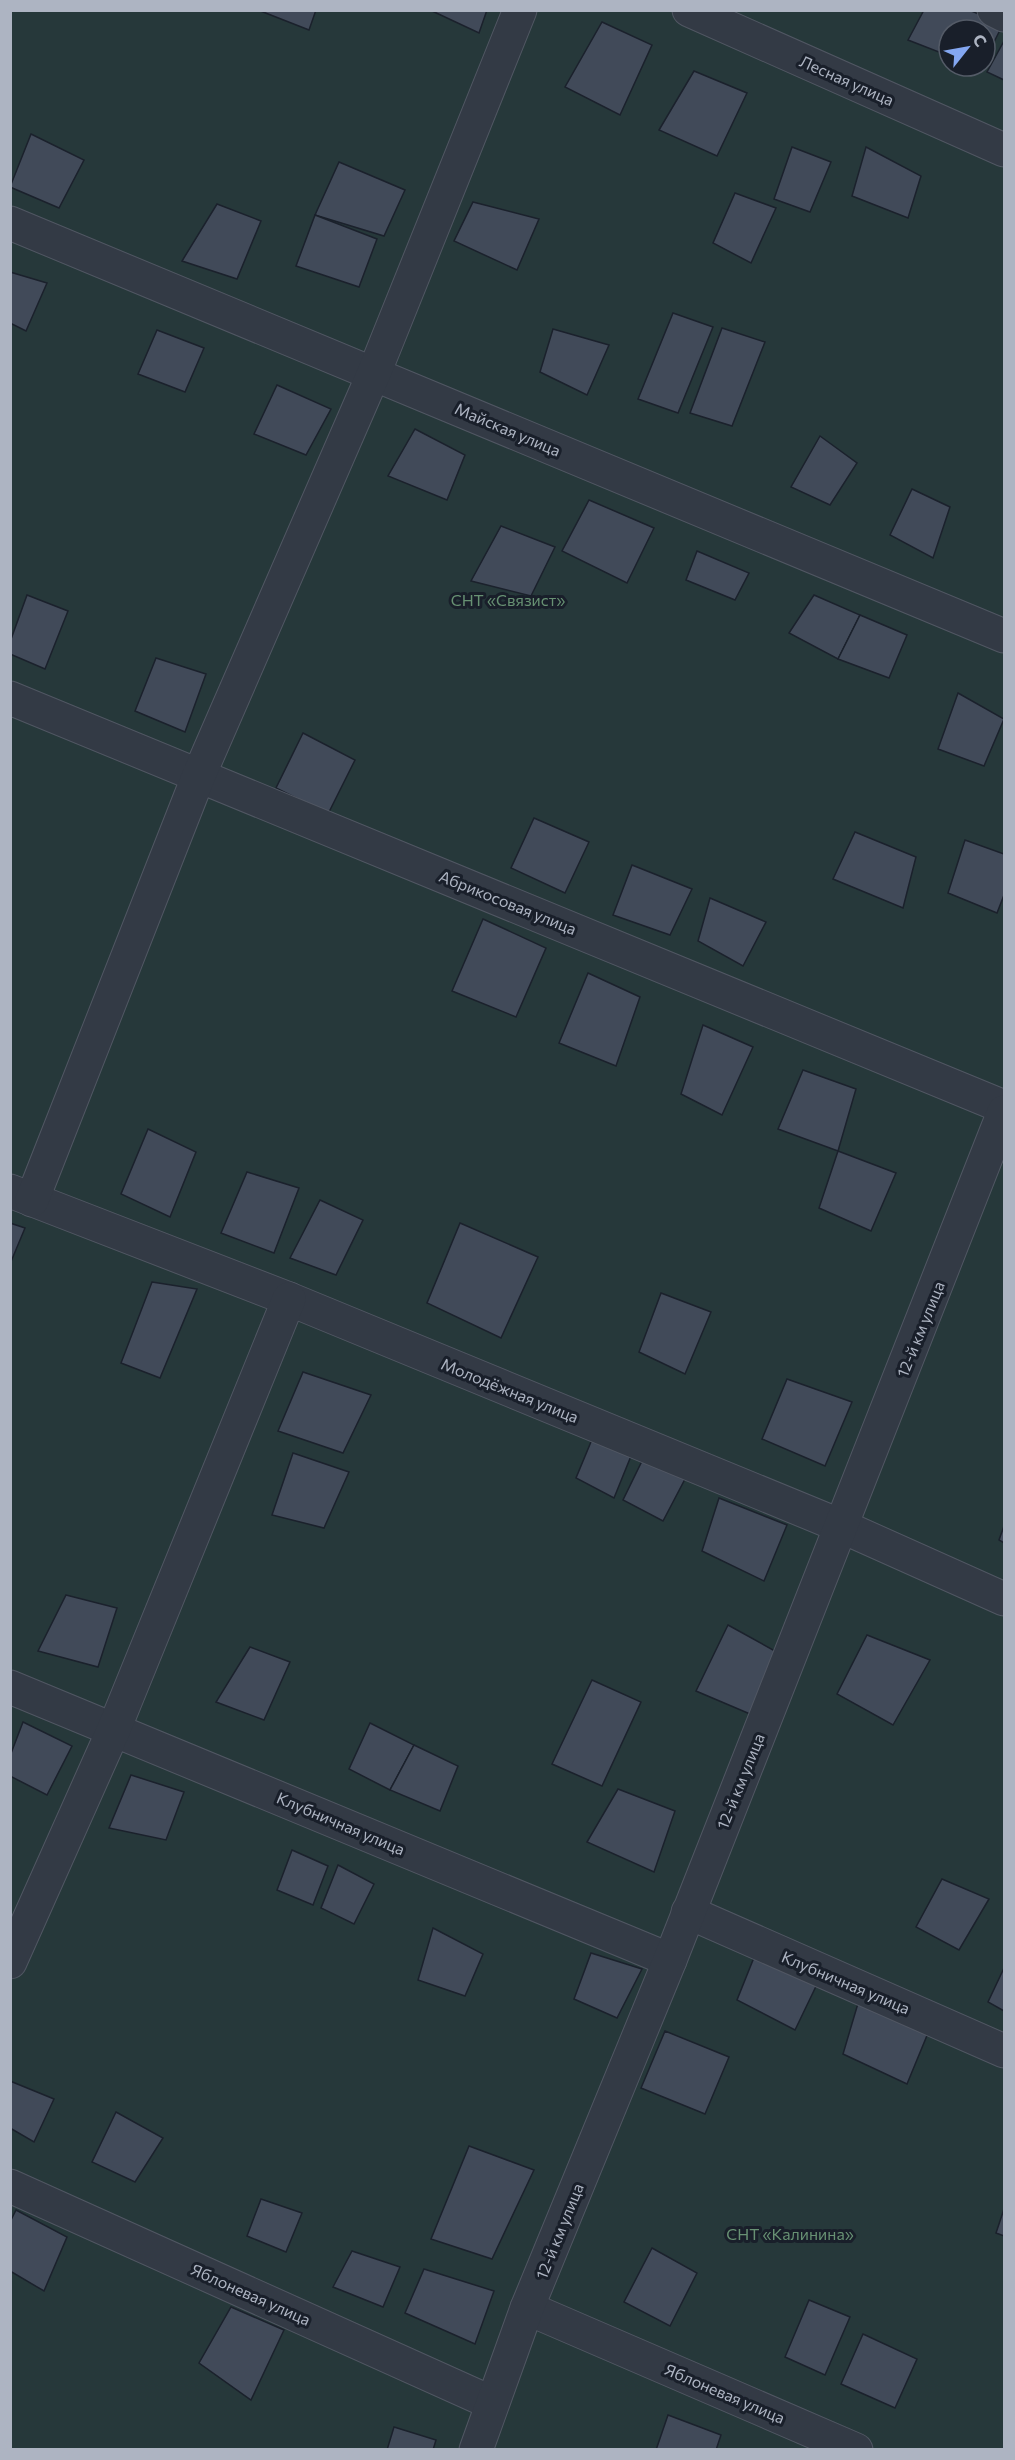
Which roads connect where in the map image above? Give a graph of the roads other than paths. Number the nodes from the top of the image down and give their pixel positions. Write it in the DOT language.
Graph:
graph roads {
  1 [pos="520,10"];
  2 [pos="689,10"];
  3 [pos="994,10"];
  4 [pos="1005,15"];
  5 [pos="1005,150"];
  6 [pos="10,223"];
  7 [pos="374,374"];
  8 [pos="1005,636"];
  9 [pos="10,698"];
  10 [pos="199,775"];
  11 [pos="1005,1107"];
  12 [pos="1005,1112"];
  13 [pos="993,1182"];
  14 [pos="22,1196"];
  15 [pos="289,1299"];
  16 [pos="841,1526"];
  17 [pos="1005,1599"];
  18 [pos="10,1687"];
  19 [pos="114,1729"];
  20 [pos="688,1912"];
  21 [pos="670,1960"];
  22 [pos="10,1962"];
  23 [pos="1005,2051"];
  24 [pos="10,2186"];
  25 [pos="527,2308"];
  26 [pos="492,2403"];
  27 [pos="476,2450"];
  28 [pos="856,2450"];
  1 -- 7 [label="street"];
  2 -- 5 [label="street, Лесная улица"];
  3 -- 4 [label="street"];
  6 -- 7 [label="street, Майская улица"];
  7 -- 8 [label="street, Майская улица"];
  7 -- 10 [label="street"];
  9 -- 10 [label="street, Абрикосовая улица"];
  10 -- 11 [label="street, Абрикосовая улица"];
  10 -- 14 [label="street"];
  12 -- 13 [label="street, 12-й км улица"];
  13 -- 16 [label="street, 12-й км улица"];
  14 -- 15 [label="street, Молодёжная улица"];
  15 -- 16 [label="street, Молодёжная улица"];
  15 -- 19 [label="street"];
  16 -- 17 [label="street, Молодёжная улица"];
  16 -- 20 [label="street, 12-й км улица"];
  18 -- 19 [label="street, Клубничная улица"];
  19 -- 21 [label="street, Клубничная улица"];
  19 -- 22 [label="street"];
  20 -- 21 [label="street, 12-й км улица"];
  20 -- 23 [label="street, Клубничная улица"];
  21 -- 25 [label="street, 12-й км улица"];
  24 -- 26 [label="street, Яблоневая улица"];
  25 -- 26 [label="street, 12-й км улица"];
  25 -- 28 [label="street, Яблоневая улица"];
  26 -- 27 [label="street, 12-й км улица"];
}
